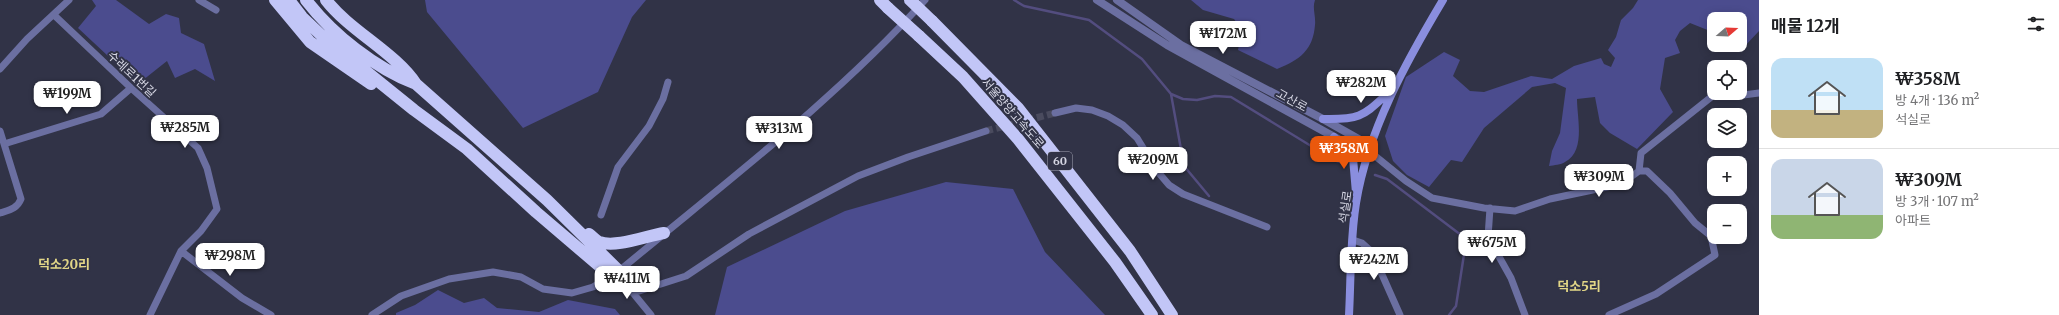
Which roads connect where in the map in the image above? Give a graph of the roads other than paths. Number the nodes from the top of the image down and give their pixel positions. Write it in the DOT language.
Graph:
graph roads {
  1 [pos="70,0"];
  2 [pos="199,0"];
  3 [pos="276,0"];
  4 [pos="289,0"];
  5 [pos="306,0"];
  6 [pos="326,0"];
  7 [pos="910,0"];
  8 [pos="925,0"];
  9 [pos="1097,0"];
  10 [pos="1117,0"];
  11 [pos="1443,0"];
  12 [pos="884,4"];
  13 [pos="216,10"];
  14 [pos="54,14"];
  15 [pos="0,69"];
  16 [pos="668,82"];
  17 [pos="416,84"];
  18 [pos="1396,86"];
  19 [pos="131,88"];
  20 [pos="1759,93"];
  21 [pos="414,110"];
  22 [pos="1055,113"];
  23 [pos="1323,119"];
  24 [pos="0,131"];
  25 [pos="986,131"];
  26 [pos="1334,137"];
  27 [pos="4,144"];
  28 [pos="1370,151"];
  29 [pos="1639,171"];
  30 [pos="1356,203"];
  31 [pos="1490,208"];
  32 [pos="0,213"];
  33 [pos="601,215"];
  34 [pos="566,219"];
  35 [pos="1268,227"];
  36 [pos="664,233"];
  37 [pos="1353,240"];
  38 [pos="181,251"];
  39 [pos="615,273"];
  40 [pos="633,293"];
  41 [pos="150,315"];
  42 [pos="271,315"];
  43 [pos="372,315"];
  44 [pos="651,315"];
  45 [pos="1152,315"];
  46 [pos="1172,315"];
  47 [pos="1348,315"];
  48 [pos="1400,315"];
  49 [pos="1525,315"];
  50 [pos="1609,315"];
  1 -- 14 [label="street"];
  2 -- 13 [label="street"];
  3 -- 21 [label="highway"];
  4 -- 21 [label="highway"];
  5 -- 17 [label="highway"];
  6 -- 17 [label="highway"];
  7 -- 46 [label="highway, 서울양양고속도로 / 60, bridge"];
  8 -- 36 [label="street"];
  9 -- 26 [label="street, 고산로"];
  10 -- 23 [label="street, 고산로"];
  11 -- 18 [label="main road, 석실로"];
  12 -- 45 [label="highway, 서울양양고속도로 / 60, bridge"];
  14 -- 15 [label="street"];
  14 -- 19 [label="street, 수레로1번길"];
  16 -- 33 [label="street"];
  17 -- 34 [label="highway"];
  18 -- 23 [label="main road"];
  18 -- 28 [label="main road, 석실로"];
  19 -- 27 [label="street"];
  19 -- 38 [label="street, 수레로1번길"];
  20 -- 29 [label="street"];
  21 -- 39 [label="highway"];
  22 -- 35 [label="street"];
  23 -- 28 [label="street, 고산로"];
  24 -- 27 [label="street"];
  25 -- 40 [label="street"];
  26 -- 28 [label="street, 고산로"];
  26 -- 30 [label="main road"];
  27 -- 32 [label="street"];
  28 -- 30 [label="main road, 석실로"];
  28 -- 31 [label="street"];
  29 -- 31 [label="street"];
  29 -- 50 [label="street"];
  30 -- 37 [label="main road, 석실로"];
  31 -- 49 [label="street"];
  34 -- 36 [label="highway"];
  34 -- 39 [label="highway"];
  36 -- 39 [label="street"];
  37 -- 47 [label="main road, 석실로"];
  37 -- 48 [label="street"];
  38 -- 41 [label="street, 수레로1번길"];
  38 -- 42 [label="street"];
  39 -- 40 [label="street"];
  39 -- 43 [label="street"];
  40 -- 44 [label="street"];
}
